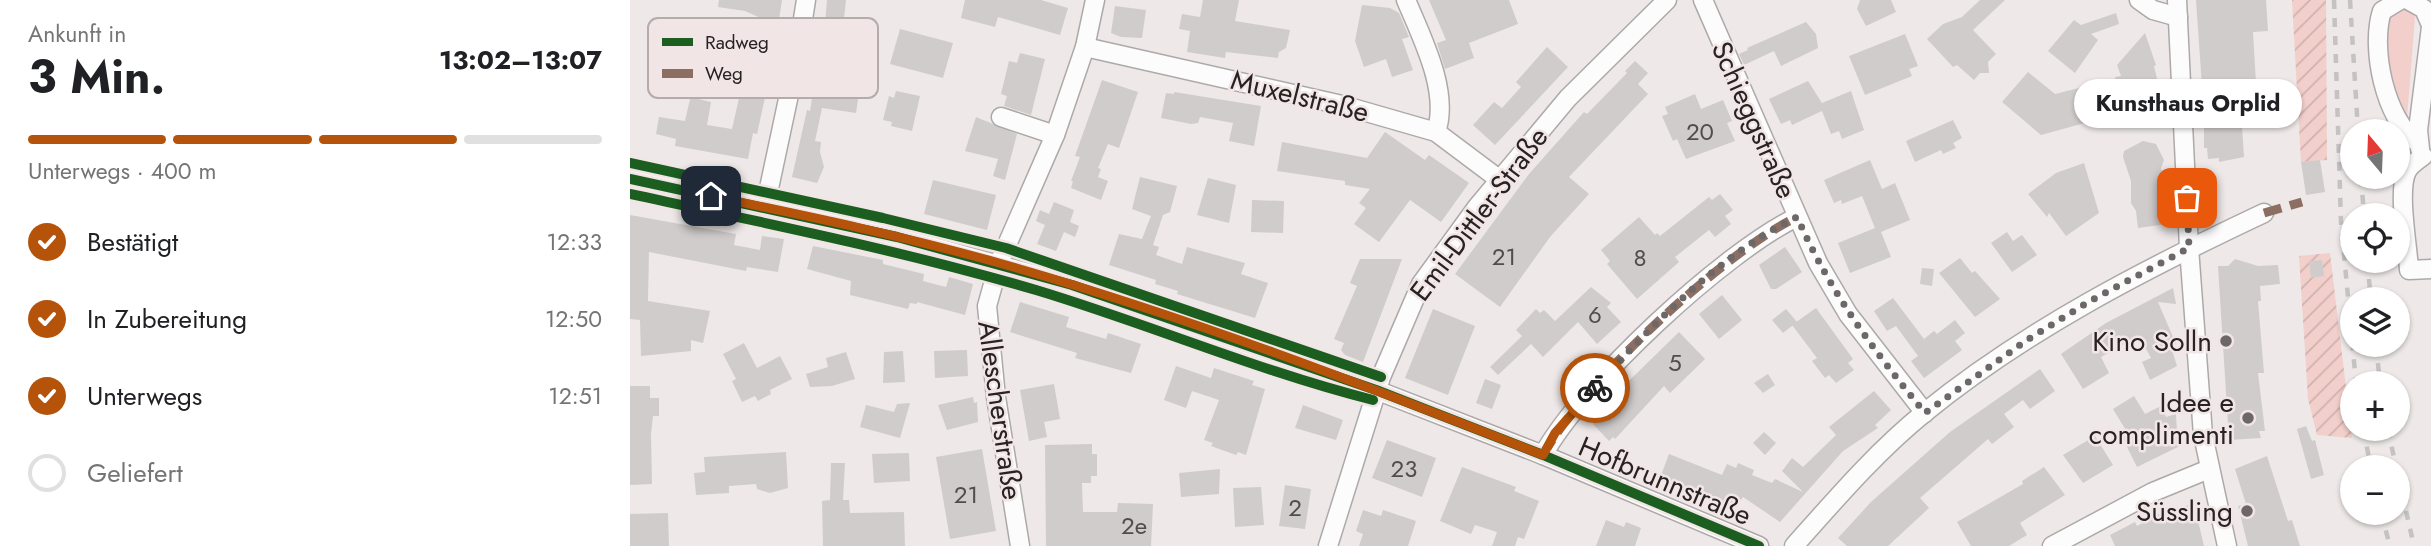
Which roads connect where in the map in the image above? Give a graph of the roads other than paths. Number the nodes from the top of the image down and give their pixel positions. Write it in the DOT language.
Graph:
graph roads {
  1 [pos="806,0"];
  2 [pos="1095,0"];
  3 [pos="1406,0"];
  4 [pos="1667,0"];
  5 [pos="1703,0"];
  6 [pos="2138,0"];
  7 [pos="2400,0"];
  8 [pos="2408,0"];
  9 [pos="2177,8"];
  10 [pos="803,18"];
  11 [pos="2431,26"];
  12 [pos="1085,47"];
  13 [pos="788,98"];
  14 [pos="1001,117"];
  15 [pos="1436,132"];
  16 [pos="1055,135"];
  17 [pos="2424,153"];
  18 [pos="630,179"];
  19 [pos="1500,180"];
  20 [pos="765,207"];
  21 [pos="2263,213"];
  22 [pos="1797,217"];
  23 [pos="2189,248"];
  24 [pos="999,263"];
  25 [pos="2431,269"];
  26 [pos="1376,390"];
  27 [pos="1925,413"];
  28 [pos="1543,455"];
  29 [pos="2209,469"];
  30 [pos="1020,546"];
  31 [pos="1328,546"];
  32 [pos="1759,546"];
  33 [pos="1794,546"];
  34 [pos="2052,546"];
  35 [pos="2227,546"];
  1 -- 10 [label="street"];
  2 -- 12 [label="street, Allescherstraße"];
  3 -- 15 [label="street"];
  4 -- 19 [label="street, Emil-Dittler-Straße"];
  5 -- 22 [label="street, Schieggstraße"];
  6 -- 9 [label="street"];
  7 -- 17 [label="street"];
  8 -- 11 [label="street"];
  9 -- 23 [label="street"];
  11 -- 17 [label="street"];
  12 -- 15 [label="street, Muxelstraße"];
  12 -- 16 [label="street, Allescherstraße"];
  13 -- 20 [label="street"];
  14 -- 16 [label="street"];
  15 -- 19 [label="street, Muxelstraße"];
  16 -- 24 [label="street, Allescherstraße"];
  17 -- 25 [label="street"];
  18 -- 20 [label="street, Hofbrunnstraße"];
  19 -- 26 [label="street, Emil-Dittler-Straße"];
  20 -- 24 [label="street, Hofbrunnstraße"];
  21 -- 23 [label="street"];
  22 -- 27 [label="street, Schieggstraße"];
  22 -- 28 [label="street"];
  23 -- 27 [label="street"];
  23 -- 29 [label="street"];
  24 -- 26 [label="street, Hofbrunnstraße"];
  24 -- 30 [label="street, Allescherstraße"];
  26 -- 28 [label="street, Hofbrunnstraße"];
  26 -- 31 [label="street, Emil-Dittler-Straße"];
  27 -- 33 [label="street"];
  28 -- 32 [label="street, Hofbrunnstraße"];
  29 -- 34 [label="street"];
  29 -- 35 [label="street"];
}
